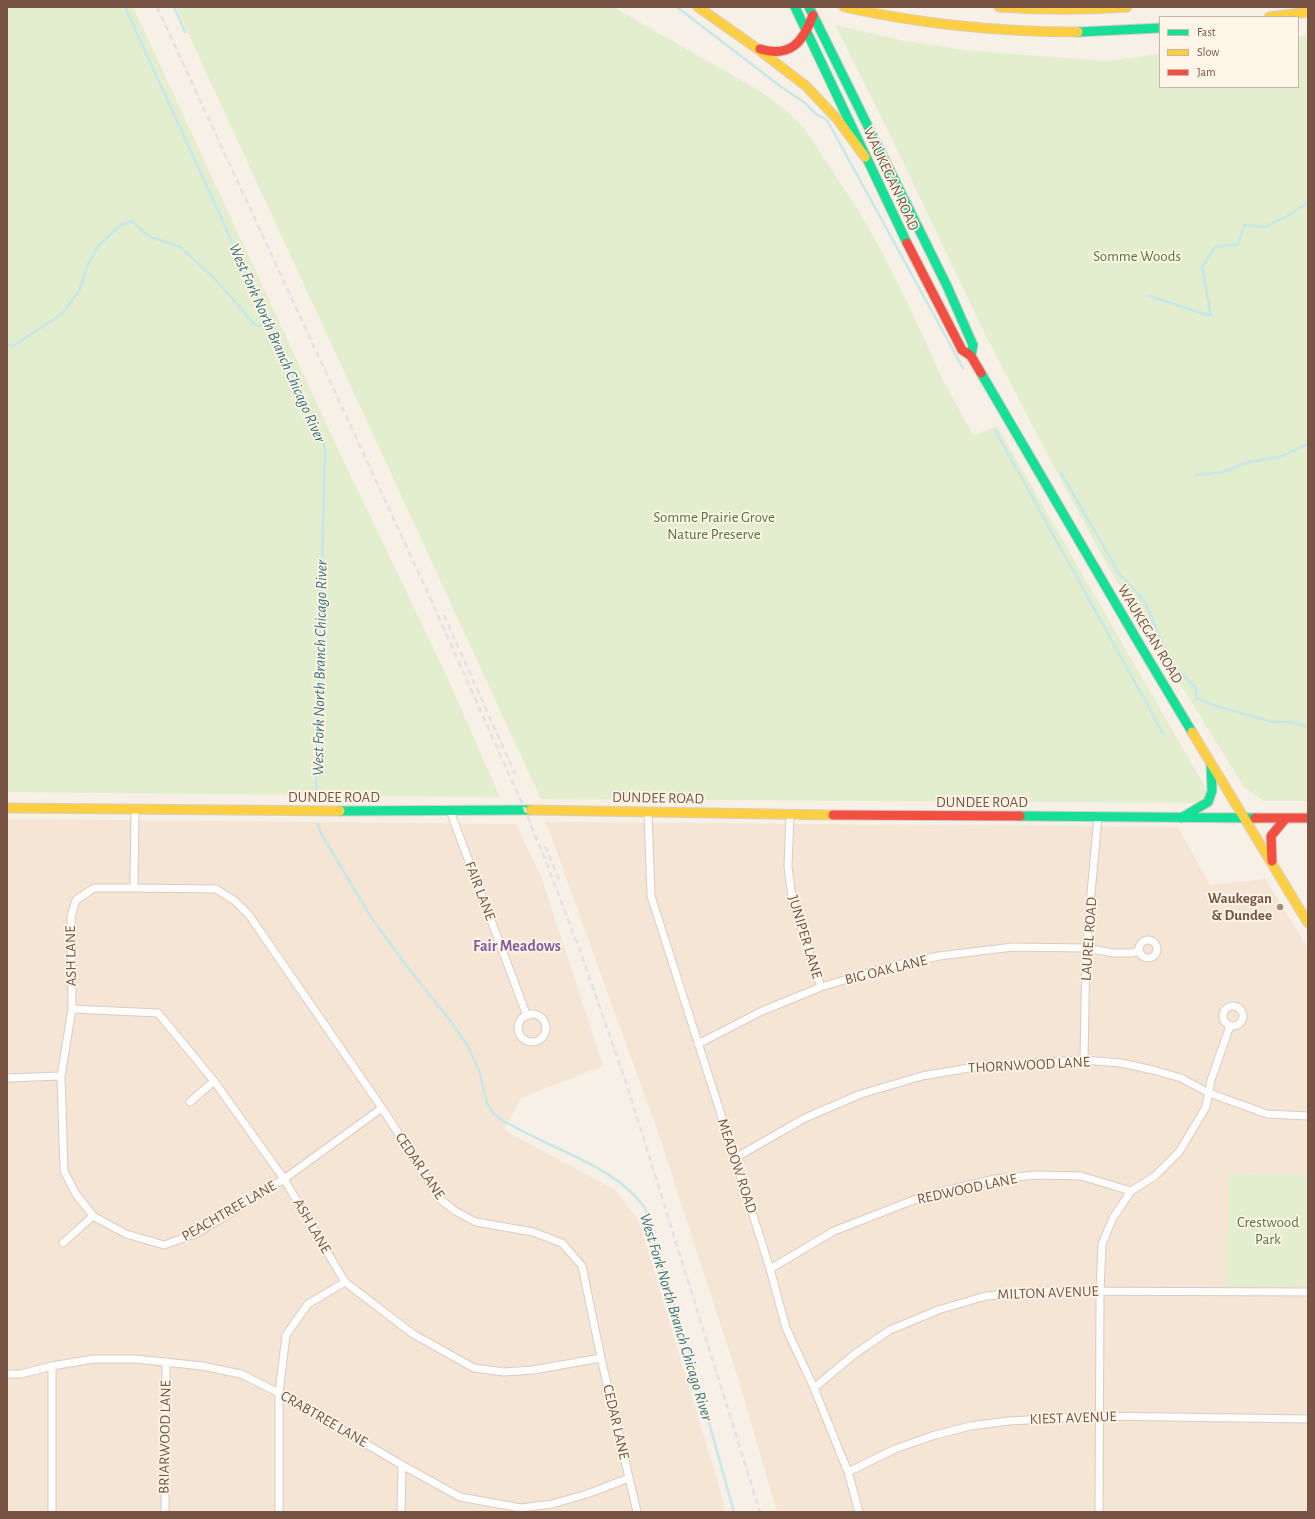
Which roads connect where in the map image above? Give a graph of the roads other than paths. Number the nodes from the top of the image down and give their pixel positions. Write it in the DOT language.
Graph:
graph roads {
  1 [pos="698,7"];
  2 [pos="795,7"];
  3 [pos="844,7"];
  4 [pos="999,7"];
  5 [pos="1127,7"];
  6 [pos="811,11"];
  7 [pos="1308,12"];
  8 [pos="1276,16"];
  9 [pos="1159,28"];
  10 [pos="807,31"];
  11 [pos="755,47"];
  12 [pos="865,157"];
  13 [pos="971,356"];
  14 [pos="1211,762"];
  15 [pos="7,808"];
  16 [pos="135,809"];
  17 [pos="450,811"];
  18 [pos="648,812"];
  19 [pos="790,815"];
  20 [pos="1098,817"];
  21 [pos="1181,818"];
  22 [pos="1244,818"];
  23 [pos="1286,818"];
  24 [pos="1308,818"];
  25 [pos="1272,864"];
  26 [pos="134,888"];
  27 [pos="1308,923"];
  28 [pos="1086,948"];
  29 [pos="1138,951"];
  30 [pos="821,987"];
  31 [pos="72,1009"];
  32 [pos="527,1016"];
  33 [pos="1230,1026"];
  34 [pos="698,1044"];
  35 [pos="1084,1060"];
  36 [pos="61,1076"];
  37 [pos="7,1078"];
  38 [pos="214,1081"];
  39 [pos="1209,1093"];
  40 [pos="190,1102"];
  41 [pos="382,1108"];
  42 [pos="1308,1116"];
  43 [pos="735,1158"];
  44 [pos="284,1179"];
  45 [pos="1131,1191"];
  46 [pos="93,1216"];
  47 [pos="63,1243"];
  48 [pos="770,1269"];
  49 [pos="345,1282"];
  50 [pos="1100,1291"];
  51 [pos="1308,1292"];
  52 [pos="601,1358"];
  53 [pos="166,1362"];
  54 [pos="52,1366"];
  55 [pos="7,1374"];
  56 [pos="814,1388"];
  57 [pos="279,1393"];
  58 [pos="1100,1416"];
  59 [pos="1308,1419"];
  60 [pos="402,1465"];
  61 [pos="848,1472"];
  62 [pos="629,1478"];
  63 [pos="521,1510"];
  64 [pos="52,1512"];
  65 [pos="165,1512"];
  66 [pos="279,1512"];
  67 [pos="401,1512"];
  68 [pos="637,1512"];
  69 [pos="859,1512"];
  70 [pos="1098,1512"];
  1 -- 11 [label="main road"];
  2 -- 10 [label="main road, WAUKEGAN ROAD"];
  3 -- 9 [label="main road"];
  4 -- 5 [label="main road"];
  6 -- 10 [label="main road"];
  6 -- 13 [label="main road, WAUKEGAN ROAD"];
  7 -- 8 [label="main road"];
  10 -- 11 [label="main road"];
  10 -- 12 [label="main road, WAUKEGAN ROAD"];
  11 -- 12 [label="main road"];
  12 -- 13 [label="main road, WAUKEGAN ROAD"];
  13 -- 14 [label="main road, WAUKEGAN ROAD"];
  14 -- 21 [label="main road"];
  14 -- 22 [label="main road, WAUKEGAN ROAD"];
  15 -- 16 [label="main road, DUNDEE ROAD"];
  16 -- 17 [label="main road, DUNDEE ROAD"];
  16 -- 26 [label="street"];
  17 -- 18 [label="main road, DUNDEE ROAD"];
  17 -- 32 [label="street, FAIR LANE"];
  18 -- 19 [label="main road, DUNDEE ROAD"];
  18 -- 34 [label="street, MEADOW ROAD"];
  19 -- 20 [label="main road, DUNDEE ROAD"];
  19 -- 30 [label="street, JUNIPER LANE"];
  20 -- 21 [label="main road, DUNDEE ROAD"];
  20 -- 28 [label="street, LAUREL ROAD"];
  21 -- 22 [label="main road, DUNDEE ROAD"];
  22 -- 23 [label="main road, DUNDEE ROAD"];
  22 -- 25 [label="main road, WAUKEGAN ROAD"];
  23 -- 24 [label="main road, DUNDEE ROAD"];
  23 -- 25 [label="main road"];
  25 -- 27 [label="main road, WAUKEGAN ROAD"];
  26 -- 31 [label="street, ASH LANE"];
  26 -- 41 [label="street, CEDAR LANE"];
  28 -- 29 [label="street, BIG OAK LANE"];
  28 -- 30 [label="street, BIG OAK LANE"];
  28 -- 35 [label="street, LAUREL ROAD"];
  30 -- 34 [label="street, BIG OAK LANE"];
  31 -- 36 [label="street, ASH LANE"];
  31 -- 38 [label="street, ASH LANE"];
  33 -- 39 [label="street"];
  34 -- 43 [label="street, MEADOW ROAD"];
  35 -- 39 [label="street, THORNWOOD LANE"];
  35 -- 43 [label="street, THORNWOOD LANE"];
  36 -- 37 [label="street"];
  36 -- 46 [label="street, PEACHTREE LANE"];
  38 -- 40 [label="street"];
  38 -- 44 [label="street, ASH LANE"];
  39 -- 42 [label="street, THORNWOOD LANE"];
  39 -- 45 [label="street"];
  41 -- 44 [label="street, PEACHTREE LANE"];
  41 -- 52 [label="street, CEDAR LANE"];
  43 -- 48 [label="street, MEADOW ROAD"];
  44 -- 46 [label="street, PEACHTREE LANE"];
  44 -- 49 [label="street, ASH LANE"];
  45 -- 48 [label="street, REDWOOD LANE"];
  45 -- 50 [label="street"];
  46 -- 47 [label="street"];
  48 -- 56 [label="street, MEADOW ROAD"];
  49 -- 52 [label="street, ASH LANE"];
  49 -- 57 [label="street"];
  50 -- 51 [label="street, MILTON AVENUE"];
  50 -- 56 [label="street, MILTON AVENUE"];
  50 -- 58 [label="street"];
  52 -- 62 [label="street, CEDAR LANE"];
  53 -- 54 [label="street, CRABTREE LANE"];
  53 -- 57 [label="street, CRABTREE LANE"];
  53 -- 65 [label="street, BRIARWOOD LANE"];
  54 -- 55 [label="street, CRABTREE LANE"];
  54 -- 64 [label="street"];
  56 -- 61 [label="street, MEADOW ROAD"];
  57 -- 60 [label="street, CRABTREE LANE"];
  57 -- 66 [label="street"];
  58 -- 59 [label="street, KIEST AVENUE"];
  58 -- 61 [label="street, KIEST AVENUE"];
  58 -- 70 [label="street"];
  60 -- 63 [label="street, CRABTREE LANE"];
  60 -- 67 [label="street"];
  61 -- 69 [label="street, MEADOW ROAD"];
  62 -- 63 [label="street, CRABTREE LANE"];
  62 -- 68 [label="street, CEDAR LANE"];
}
